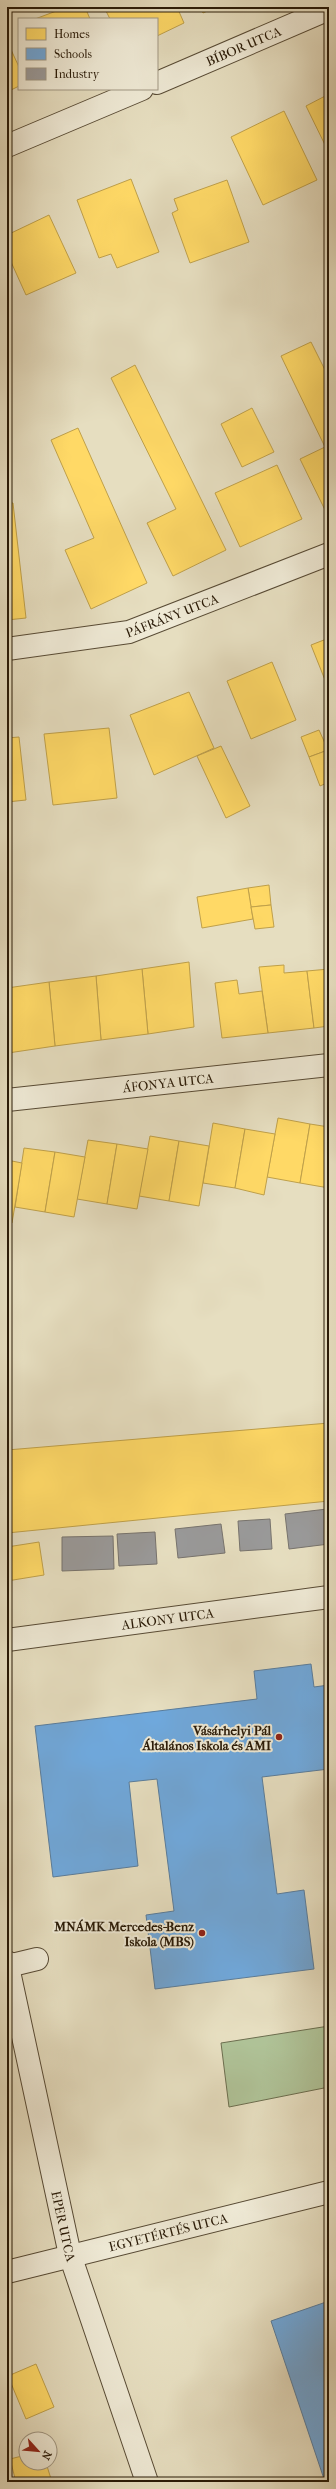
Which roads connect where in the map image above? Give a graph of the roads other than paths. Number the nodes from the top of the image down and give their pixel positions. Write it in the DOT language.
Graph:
graph roads {
  1 [pos="329,10"];
  2 [pos="158,82"];
  3 [pos="140,90"];
  4 [pos="7,146"];
  5 [pos="329,554"];
  6 [pos="7,649"];
  7 [pos="329,1065"];
  8 [pos="7,1100"];
  9 [pos="329,1597"];
  10 [pos="7,1640"];
  11 [pos="37,1959"];
  12 [pos="8,1964"];
  13 [pos="329,2192"];
  14 [pos="70,2255"];
  15 [pos="7,2272"];
  16 [pos="146,2482"];
  1 -- 2 [label="street, BÍBOR UTCA"];
  3 -- 4 [label="street"];
  5 -- 6 [label="street, PÁFRÁNY UTCA"];
  7 -- 8 [label="street, ÁFONYA UTCA"];
  9 -- 10 [label="street, ALKONY UTCA"];
  11 -- 12 [label="street"];
  12 -- 14 [label="street, EPER UTCA"];
  13 -- 14 [label="street, EGYETÉRTÉS UTCA"];
  14 -- 15 [label="street, EGYETÉRTÉS UTCA"];
  14 -- 16 [label="street, EPER UTCA"];
}
